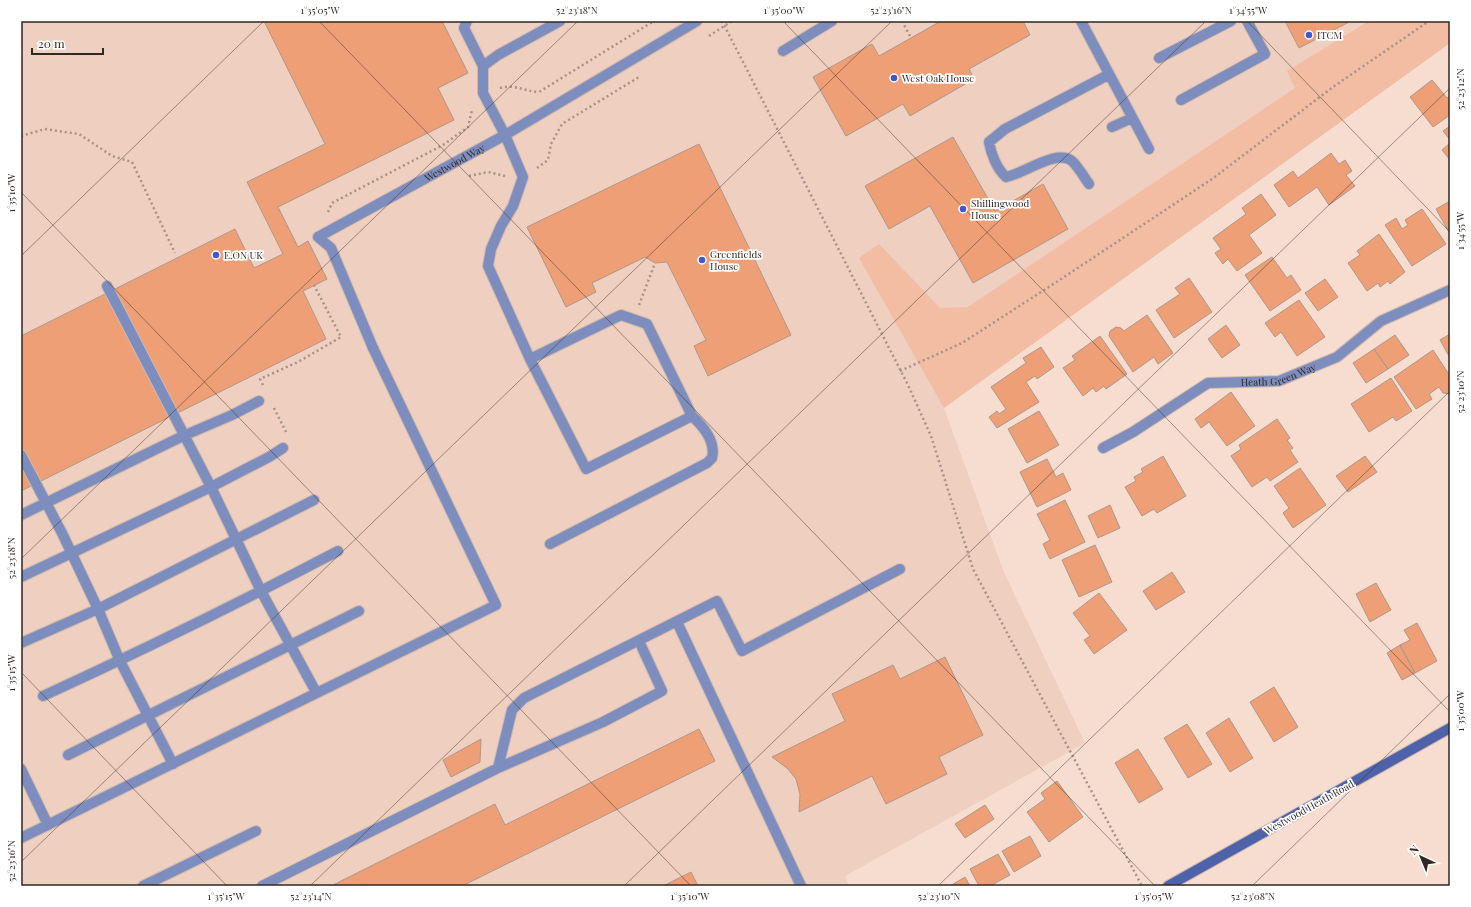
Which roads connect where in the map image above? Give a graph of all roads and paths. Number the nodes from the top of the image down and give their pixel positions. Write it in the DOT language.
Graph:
graph roads {
  1 [pos="467,21"];
  2 [pos="560,21"];
  3 [pos="697,21"];
  4 [pos="722,21"];
  5 [pos="732,21"];
  6 [pos="832,21"];
  7 [pos="902,21"];
  8 [pos="1081,21"];
  9 [pos="1231,21"];
  10 [pos="1247,21"];
  11 [pos="1429,21"];
  12 [pos="725,26"];
  13 [pos="704,38"];
  14 [pos="911,38"];
  15 [pos="782,51"];
  16 [pos="1159,58"];
  17 [pos="483,66"];
  18 [pos="1108,74"];
  19 [pos="644,75"];
  20 [pos="1181,100"];
  21 [pos="1132,118"];
  22 [pos="1112,127"];
  23 [pos="505,135"];
  24 [pos="21,136"];
  25 [pos="1149,149"];
  26 [pos="467,176"];
  27 [pos="523,177"];
  28 [pos="1089,184"];
  29 [pos="175,253"];
  30 [pos="655,263"];
  31 [pos="314,285"];
  32 [pos="107,286"];
  33 [pos="1450,290"];
  34 [pos="634,318"];
  35 [pos="530,359"];
  36 [pos="900,371"];
  37 [pos="260,379"];
  38 [pos="259,401"];
  39 [pos="692,416"];
  40 [pos="183,436"];
  41 [pos="283,448"];
  42 [pos="1103,448"];
  43 [pos="21,455"];
  44 [pos="211,487"];
  45 [pos="314,500"];
  46 [pos="45,502"];
  47 [pos="21,515"];
  48 [pos="238,540"];
  49 [pos="550,544"];
  50 [pos="338,551"];
  51 [pos="71,555"];
  52 [pos="900,569"];
  53 [pos="21,577"];
  54 [pos="261,591"];
  55 [pos="98,609"];
  56 [pos="359,611"];
  57 [pos="677,622"];
  58 [pos="639,641"];
  59 [pos="21,643"];
  60 [pos="289,644"];
  61 [pos="120,661"];
  62 [pos="316,692"];
  63 [pos="44,696"];
  64 [pos="148,714"];
  65 [pos="1450,728"];
  66 [pos="68,755"];
  67 [pos="174,764"];
  68 [pos="498,768"];
  69 [pos="21,769"];
  70 [pos="48,825"];
  71 [pos="256,831"];
  72 [pos="21,838"];
  73 [pos="143,886"];
  74 [pos="262,886"];
  75 [pos="801,886"];
  76 [pos="1142,886"];
  77 [pos="1168,886"];
  1 -- 17 [label="street"];
  2 -- 17 [label="street"];
  3 -- 23 [label="street, Westwood Way"];
  4 -- 12 [label="path"];
  5 -- 12 [label="path"];
  6 -- 15 [label="street"];
  7 -- 14 [label="path"];
  8 -- 18 [label="street"];
  9 -- 16 [label="street"];
  10 -- 20 [label="street"];
  11 -- 36 [label="path"];
  12 -- 13 [label="path"];
  12 -- 36 [label="path"];
  17 -- 23 [label="street"];
  18 -- 21 [label="street"];
  18 -- 28 [label="street"];
  19 -- 27 [label="path"];
  21 -- 22 [label="street"];
  21 -- 25 [label="street"];
  23 -- 27 [label="street"];
  23 -- 62 [label="street, Westwood Way"];
  24 -- 29 [label="path"];
  26 -- 27 [label="path"];
  27 -- 35 [label="street"];
  30 -- 34 [label="path"];
  31 -- 37 [label="path"];
  32 -- 40 [label="street"];
  33 -- 42 [label="street, Heath Green Way"];
  34 -- 35 [label="street"];
  34 -- 39 [label="street"];
  35 -- 39 [label="street"];
  36 -- 76 [label="path"];
  38 -- 40 [label="street"];
  39 -- 49 [label="street"];
  40 -- 44 [label="street"];
  40 -- 46 [label="street"];
  41 -- 44 [label="street"];
  43 -- 46 [label="street"];
  44 -- 48 [label="street"];
  44 -- 51 [label="street"];
  45 -- 48 [label="street"];
  46 -- 47 [label="street"];
  46 -- 51 [label="street"];
  48 -- 54 [label="street"];
  48 -- 55 [label="street"];
  50 -- 54 [label="street"];
  51 -- 53 [label="street"];
  51 -- 55 [label="street"];
  52 -- 57 [label="street"];
  54 -- 60 [label="street"];
  54 -- 61 [label="street"];
  55 -- 59 [label="street"];
  55 -- 61 [label="street"];
  56 -- 60 [label="street"];
  57 -- 58 [label="street"];
  57 -- 75 [label="street"];
  58 -- 68 [label="street"];
  58 -- 68 [label="street"];
  60 -- 62 [label="street"];
  60 -- 64 [label="street"];
  61 -- 63 [label="street"];
  61 -- 64 [label="street"];
  62 -- 67 [label="street"];
  64 -- 66 [label="street"];
  64 -- 67 [label="street"];
  65 -- 77 [label="street, Westwood Heath Road"];
  67 -- 70 [label="street"];
  68 -- 74 [label="street"];
  69 -- 70 [label="street"];
  70 -- 72 [label="street"];
  71 -- 73 [label="street"];
}
